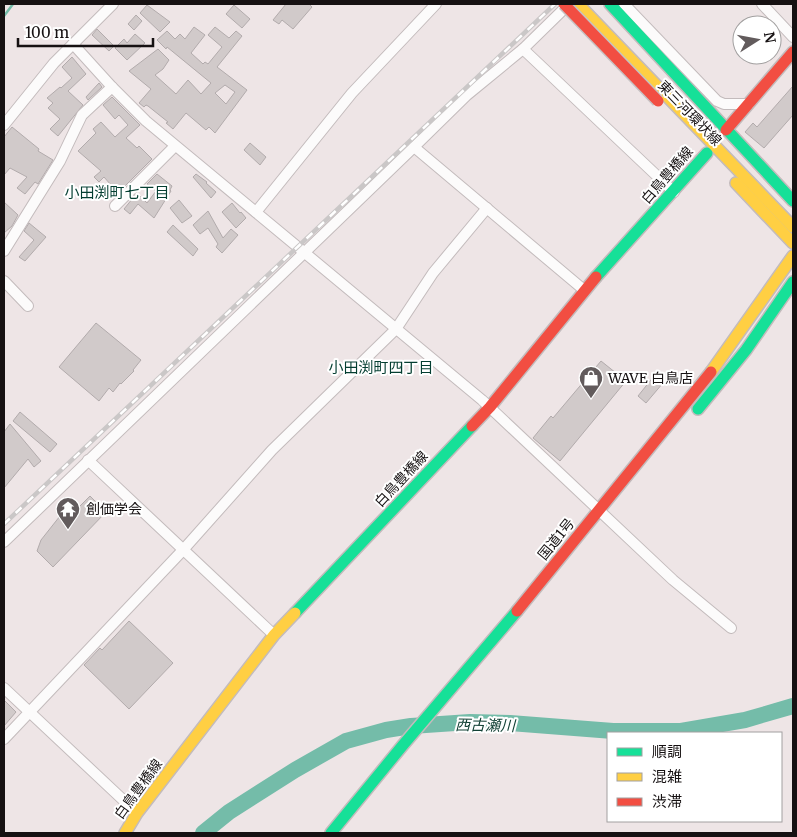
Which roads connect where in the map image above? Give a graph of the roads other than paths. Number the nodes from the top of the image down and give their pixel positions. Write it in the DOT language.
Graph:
graph roads {
  1 [pos="113,4"];
  2 [pos="436,4"];
  3 [pos="564,4"];
  4 [pos="569,4"];
  5 [pos="578,4"];
  6 [pos="610,4"];
  7 [pos="624,4"];
  8 [pos="762,4"];
  9 [pos="793,36"];
  10 [pos="74,44"];
  11 [pos="523,49"];
  12 [pos="793,52"];
  13 [pos="112,87"];
  14 [pos="749,104"];
  15 [pos="4,125"];
  16 [pos="726,130"];
  17 [pos="175,146"];
  18 [pos="414,147"];
  19 [pos="707,153"];
  20 [pos="674,192"];
  21 [pos="793,201"];
  22 [pos="115,206"];
  23 [pos="487,208"];
  24 [pos="256,212"];
  25 [pos="793,227"];
  26 [pos="793,243"];
  27 [pos="4,251"];
  28 [pos="305,254"];
  29 [pos="793,256"];
  30 [pos="4,282"];
  31 [pos="793,282"];
  32 [pos="584,290"];
  33 [pos="28,306"];
  34 [pos="396,329"];
  35 [pos="490,407"];
  36 [pos="689,419"];
  37 [pos="88,460"];
  38 [pos="602,521"];
  39 [pos="4,542"];
  40 [pos="183,550"];
  41 [pos="731,628"];
  42 [pos="274,635"];
  43 [pos="486,665"];
  44 [pos="4,688"];
  45 [pos="30,712"];
  46 [pos="4,739"];
  47 [pos="137,813"];
  48 [pos="125,833"];
  49 [pos="331,833"];
  1 -- 10 [label="street"];
  2 -- 24 [label="street"];
  3 -- 19 [label="main road, 東三河環状線, bridge"];
  4 -- 11 [label="street"];
  5 -- 25 [label="main road, 東三河環状線"];
  6 -- 16 [label="main road, 東三河環状線"];
  7 -- 14 [label="street"];
  8 -- 9 [label="street"];
  10 -- 13 [label="street"];
  10 -- 15 [label="street"];
  11 -- 18 [label="street"];
  11 -- 20 [label="street"];
  12 -- 14 [label="main road"];
  13 -- 17 [label="street"];
  13 -- 27 [label="street"];
  14 -- 16 [label="main road"];
  16 -- 21 [label="main road, 東三河環状線"];
  17 -- 22 [label="street"];
  17 -- 24 [label="street"];
  18 -- 23 [label="street"];
  18 -- 28 [label="street"];
  19 -- 20 [label="main road, 白鳥豊橋線"];
  19 -- 26 [label="main road, 東三河環状線"];
  20 -- 32 [label="main road, 白鳥豊橋線"];
  23 -- 32 [label="street"];
  23 -- 34 [label="street"];
  24 -- 28 [label="street"];
  28 -- 34 [label="street"];
  28 -- 37 [label="street"];
  29 -- 38 [label="main road, 国道1号"];
  30 -- 33 [label="street"];
  31 -- 36 [label="main road"];
  32 -- 35 [label="main road, 白鳥豊橋線"];
  34 -- 35 [label="street"];
  34 -- 40 [label="street"];
  35 -- 38 [label="street"];
  35 -- 42 [label="main road, 白鳥豊橋線"];
  37 -- 39 [label="street"];
  37 -- 40 [label="street"];
  38 -- 41 [label="street"];
  38 -- 43 [label="main road, 国道1号"];
  38 -- 49 [label="main road, 国道1号"];
  40 -- 42 [label="street"];
  40 -- 45 [label="street"];
  42 -- 47 [label="main road, 白鳥豊橋線"];
  44 -- 45 [label="street"];
  45 -- 46 [label="street"];
  45 -- 47 [label="street"];
  47 -- 48 [label="main road, 白鳥豊橋線"];
}
